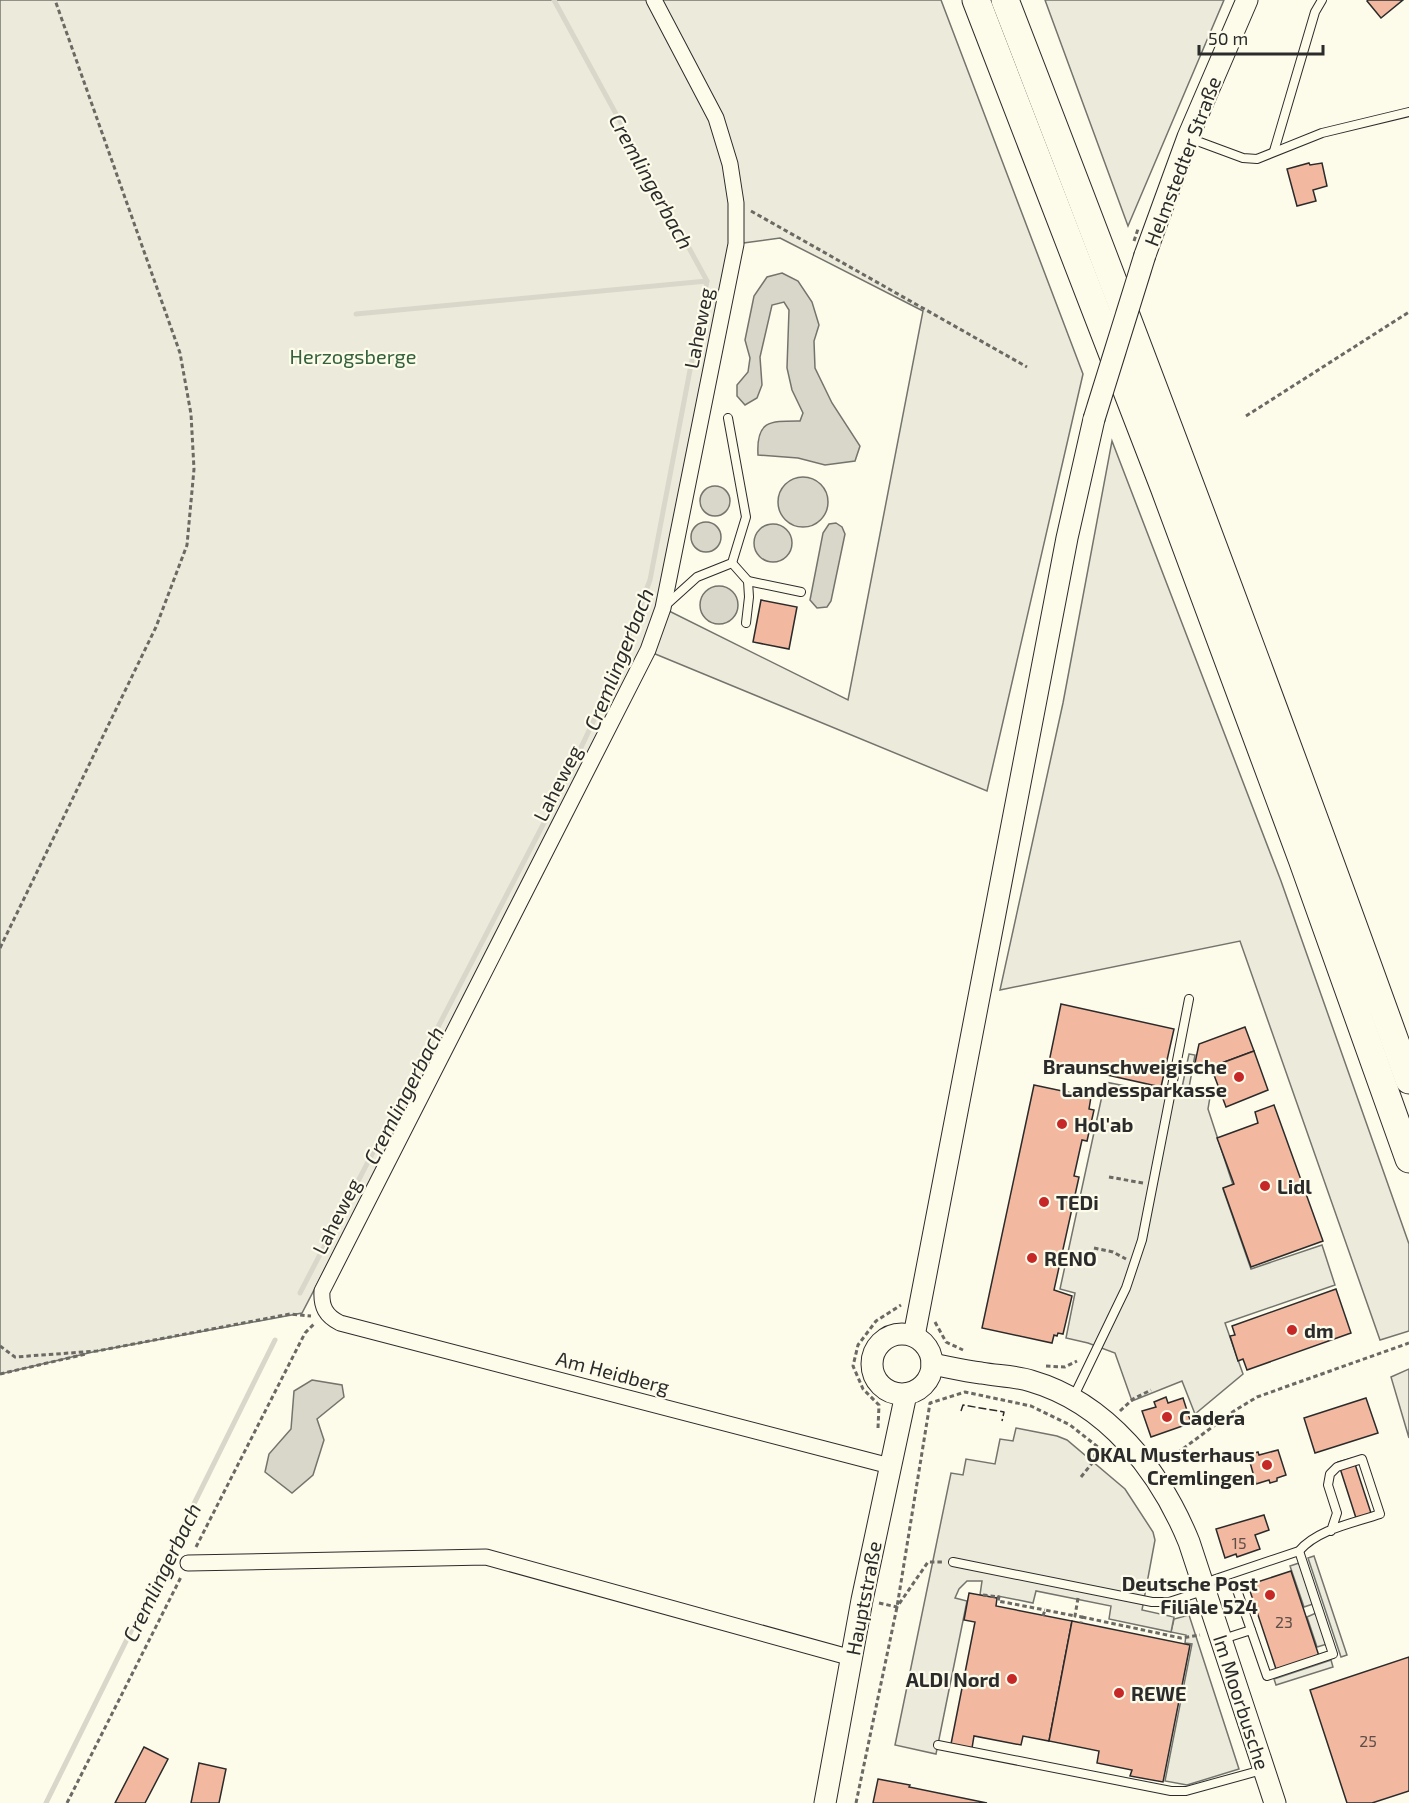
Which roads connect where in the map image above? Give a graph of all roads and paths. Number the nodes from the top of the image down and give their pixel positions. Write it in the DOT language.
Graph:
graph roads {
  1 [pos="56,0"];
  2 [pos="654,0"];
  3 [pos="970,0"];
  4 [pos="976,0"];
  5 [pos="1005,0"];
  6 [pos="1247,0"];
  7 [pos="1322,0"];
  8 [pos="986,25"];
  9 [pos="1409,112"];
  10 [pos="1188,137"];
  11 [pos="1274,151"];
  12 [pos="736,203"];
  13 [pos="1409,312"];
  14 [pos="1027,367"];
  15 [pos="1246,416"];
  16 [pos="728,418"];
  17 [pos="732,563"];
  18 [pos="748,581"];
  19 [pos="801,592"];
  20 [pos="663,608"];
  21 [pos="746,623"];
  22 [pos="0,948"];
  23 [pos="1189,999"];
  24 [pos="1409,1080"];
  25 [pos="1409,1159"];
  26 [pos="1109,1177"];
  27 [pos="1154,1185"];
  28 [pos="1094,1248"];
  29 [pos="1135,1263"];
  30 [pos="328,1315"];
  31 [pos="934,1320"];
  32 [pos="914,1336"];
  33 [pos="1409,1343"];
  34 [pos="0,1346"];
  35 [pos="97,1351"];
  36 [pos="970,1353"];
  37 [pos="932,1364"];
  38 [pos="0,1374"];
  39 [pos="1151,1390"];
  40 [pos="906,1394"];
  41 [pos="1072,1399"];
  42 [pos="1124,1406"];
  43 [pos="1097,1445"];
  44 [pos="890,1466"];
  45 [pos="1123,1467"];
  46 [pos="1151,1472"];
  47 [pos="1081,1477"];
  48 [pos="1331,1531"];
  49 [pos="1299,1551"];
  50 [pos="953,1562"];
  51 [pos="188,1563"];
  52 [pos="1080,1588"];
  53 [pos="1198,1590"];
  54 [pos="1237,1590"];
  55 [pos="983,1595"];
  56 [pos="897,1607"];
  57 [pos="1045,1610"];
  58 [pos="1043,1616"];
  59 [pos="1075,1616"];
  60 [pos="1082,1617"];
  61 [pos="1081,1623"];
  62 [pos="1251,1630"];
  63 [pos="1201,1634"];
  64 [pos="1213,1642"];
  65 [pos="852,1658"];
  66 [pos="938,1745"];
  67 [pos="1264,1770"];
  68 [pos="825,1803"];
  69 [pos="856,1803"];
  70 [pos="1275,1803"];
  1 -- 22 [label="path"];
  2 -- 12 [label="street, Laheweg"];
  3 -- 8 [label="highway"];
  4 -- 8 [label="highway"];
  5 -- 24 [label="highway"];
  6 -- 10 [label="street, Helmstedter Straße"];
  7 -- 11 [label="lane"];
  8 -- 25 [label="highway"];
  9 -- 11 [label="lane"];
  10 -- 11 [label="lane"];
  10 -- 32 [label="street, Helmstedter Straße, bridge"];
  12 -- 14 [label="path"];
  12 -- 20 [label="street, Laheweg"];
  13 -- 15 [label="path"];
  16 -- 17 [label="lane"];
  17 -- 18 [label="lane"];
  17 -- 20 [label="lane"];
  18 -- 19 [label="lane"];
  18 -- 21 [label="lane"];
  20 -- 30 [label="street, Laheweg"];
  23 -- 27 [label="lane"];
  26 -- 27 [label="path"];
  27 -- 29 [label="lane"];
  28 -- 29 [label="path"];
  29 -- 41 [label="lane"];
  30 -- 35 [label="path"];
  30 -- 44 [label="street, Am Heidberg"];
  31 -- 36 [label="path"];
  32 -- 37 [label="street"];
  32 -- 40 [label="street"];
  33 -- 46 [label="path"];
  34 -- 35 [label="path"];
  35 -- 38 [label="path"];
  37 -- 40 [label="street"];
  37 -- 41 [label="street, Im Moorbusche"];
  39 -- 42 [label="path"];
  40 -- 44 [label="street, Hauptstraße"];
  41 -- 46 [label="street, Im Moorbusche"];
  43 -- 45 [label="path"];
  43 -- 47 [label="path"];
  43 -- 56 [label="path"];
  44 -- 65 [label="street, Hauptstraße"];
  46 -- 53 [label="street, Im Moorbusche"];
  48 -- 48 [label="lane"];
  48 -- 49 [label="lane"];
  49 -- 53 [label="lane"];
  49 -- 62 [label="lane"];
  50 -- 52 [label="lane"];
  50 -- 56 [label="path"];
  51 -- 65 [label="street"];
  52 -- 53 [label="lane"];
  52 -- 59 [label="path"];
  53 -- 63 [label="path"];
  53 -- 64 [label="street, Im Moorbusche"];
  54 -- 62 [label="lane"];
  55 -- 57 [label="path"];
  56 -- 69 [label="path"];
  57 -- 58 [label="path"];
  57 -- 59 [label="path"];
  59 -- 60 [label="path"];
  60 -- 61 [label="path"];
  60 -- 63 [label="path"];
  62 -- 64 [label="lane"];
  63 -- 64 [label="path"];
  64 -- 67 [label="street, Im Moorbusche"];
  65 -- 68 [label="street, Hauptstraße"];
  66 -- 67 [label="lane"];
  67 -- 70 [label="street, Im Moorbusche"];
}
